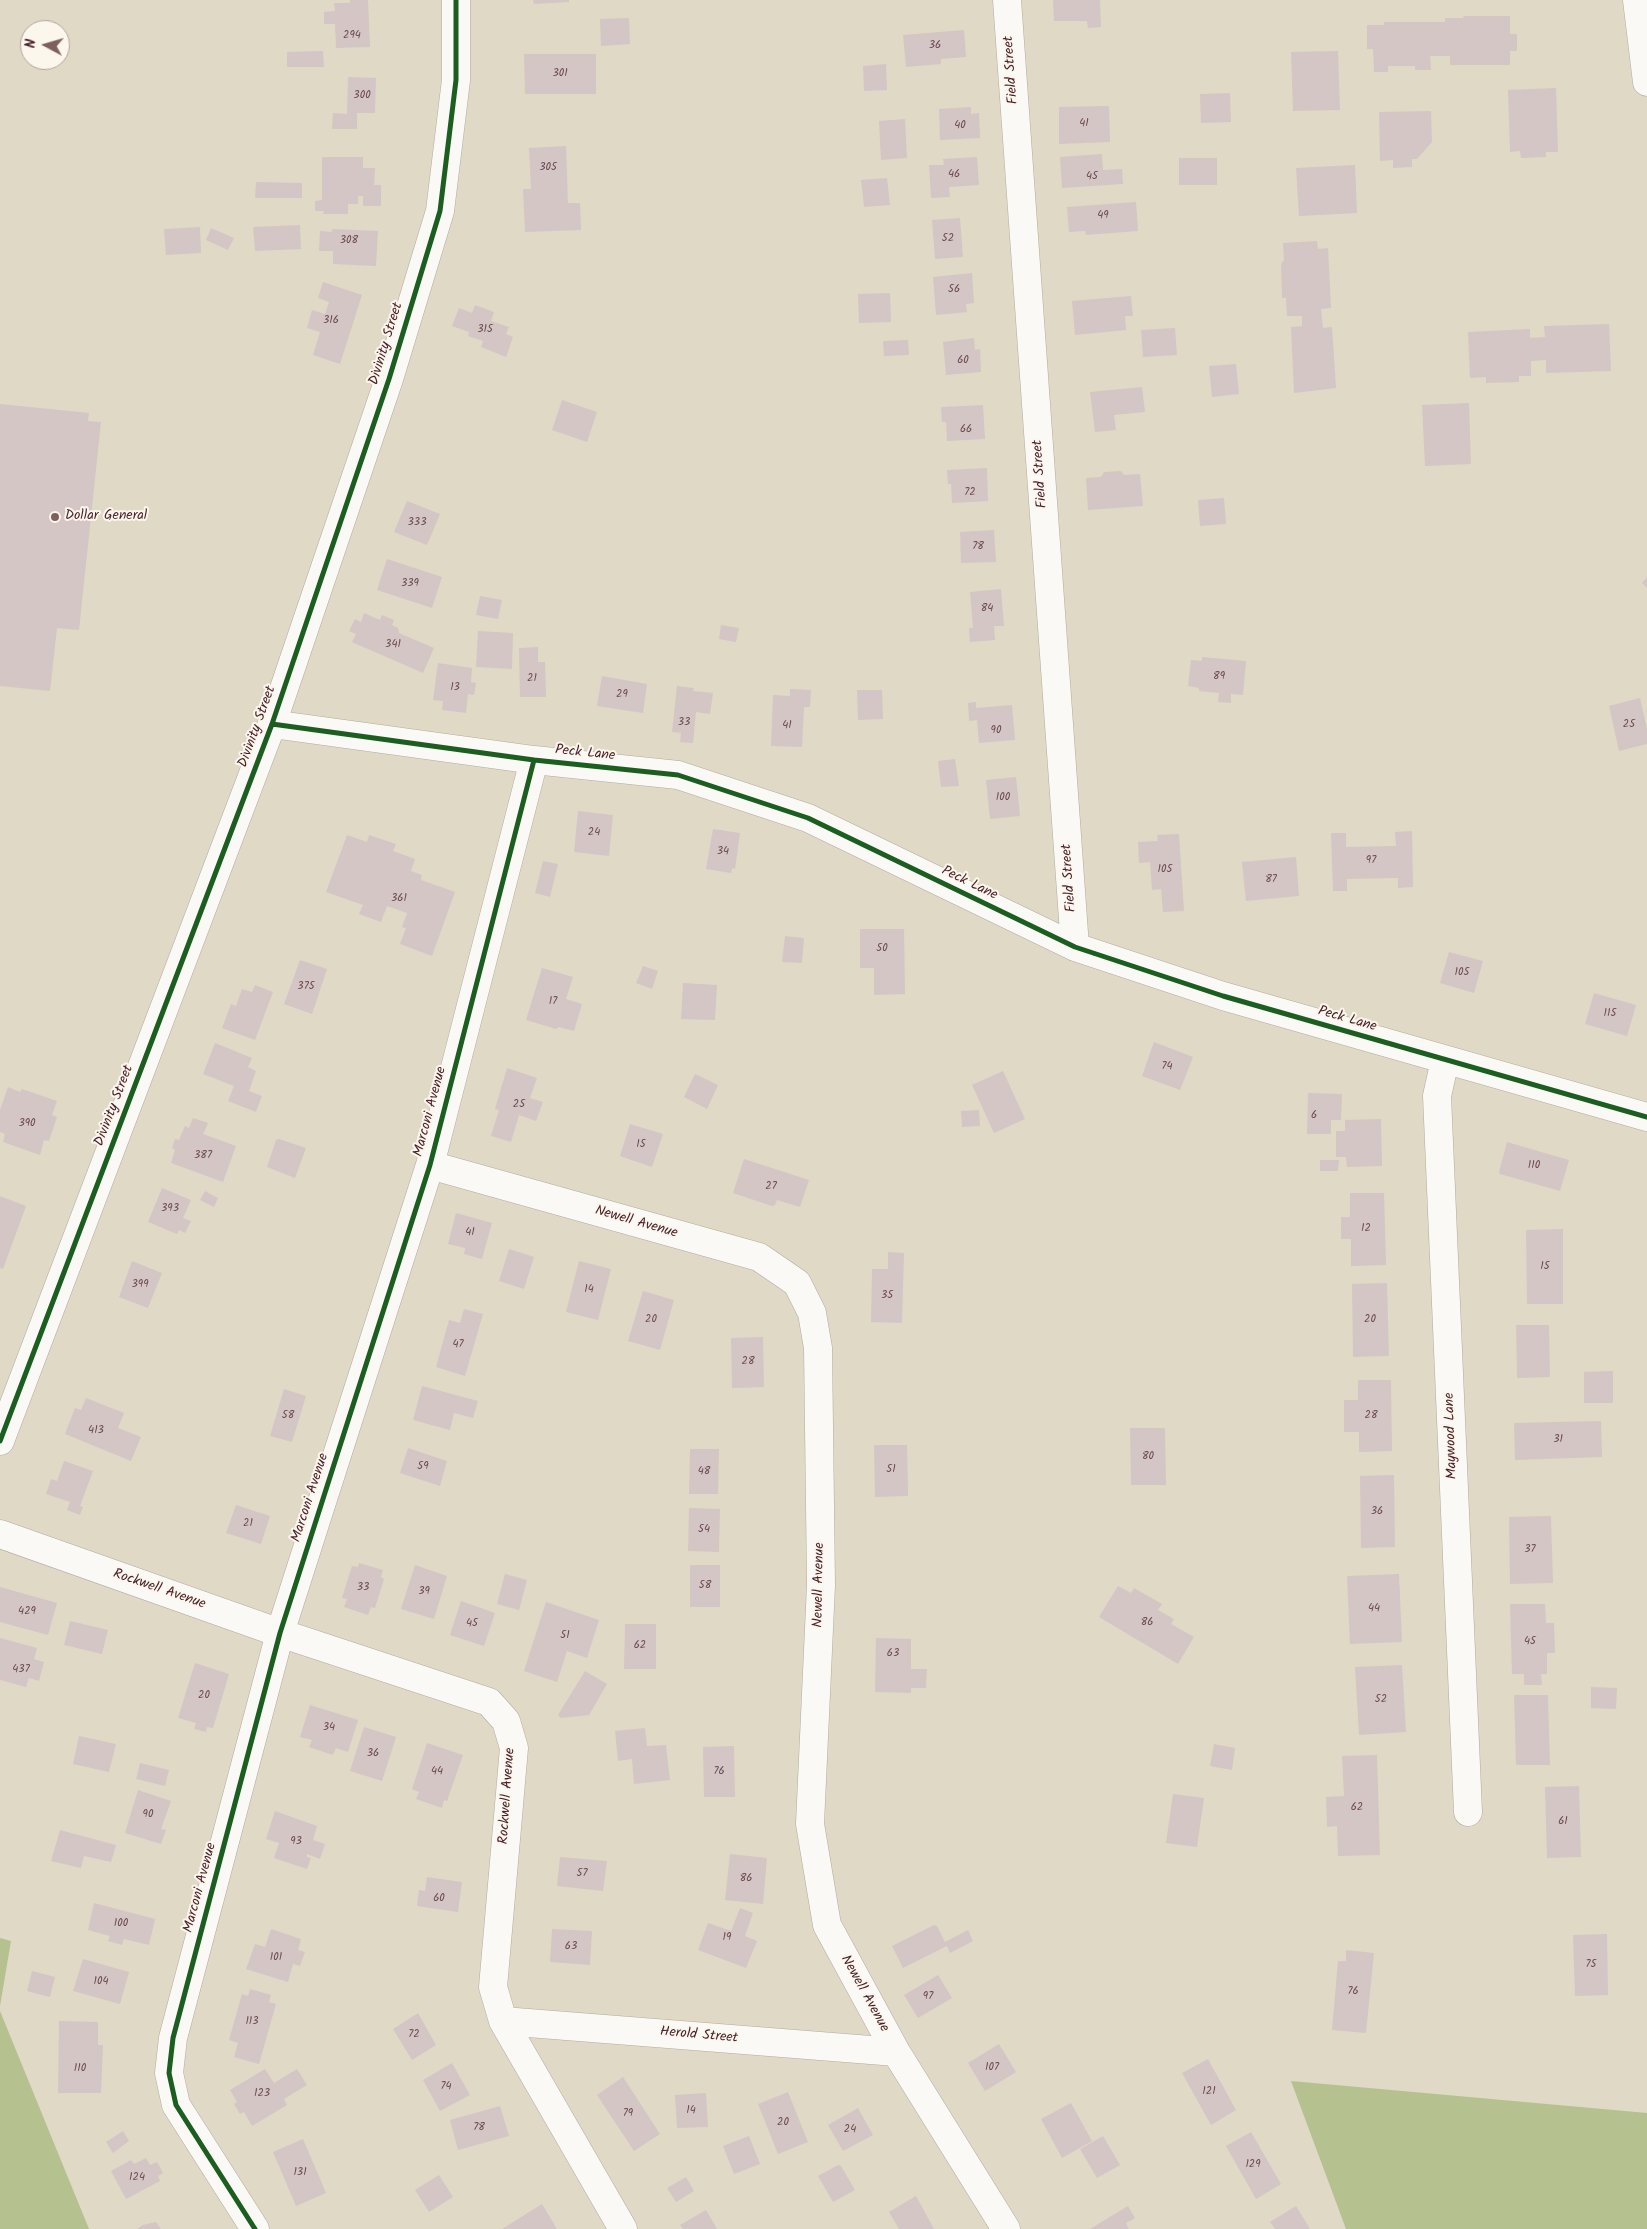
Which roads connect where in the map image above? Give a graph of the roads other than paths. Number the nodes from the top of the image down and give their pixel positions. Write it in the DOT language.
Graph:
graph roads {
  1 [pos="456,0"];
  2 [pos="1007,0"];
  3 [pos="1637,0"];
  4 [pos="1647,82"];
  5 [pos="272,724"];
  6 [pos="534,760"];
  7 [pos="1075,947"];
  8 [pos="1445,1060"];
  9 [pos="1647,1117"];
  10 [pos="430,1165"];
  11 [pos="0,1441"];
  12 [pos="0,1534"];
  13 [pos="280,1633"];
  14 [pos="1468,1812"];
  15 [pos="503,2020"];
  16 [pos="896,2052"];
  17 [pos="255,2229"];
  18 [pos="624,2229"];
  19 [pos="1006,2229"];
  1 -- 5 [label="street, Divinity Street"];
  2 -- 7 [label="street, Field Street"];
  3 -- 4 [label="street"];
  5 -- 6 [label="street, Peck Lane"];
  5 -- 11 [label="street, Divinity Street"];
  6 -- 7 [label="street, Peck Lane"];
  6 -- 10 [label="street, Marconi Avenue"];
  7 -- 8 [label="street, Peck Lane"];
  8 -- 9 [label="street, Peck Lane"];
  8 -- 14 [label="street, Maywood Lane"];
  10 -- 13 [label="street, Marconi Avenue"];
  10 -- 16 [label="street, Newell Avenue"];
  12 -- 13 [label="street, Rockwell Avenue"];
  13 -- 15 [label="street, Rockwell Avenue"];
  13 -- 17 [label="street, Marconi Avenue"];
  15 -- 16 [label="street, Herold Street"];
  15 -- 18 [label="street, Rockwell Avenue"];
  16 -- 19 [label="street, Newell Avenue"];
}
